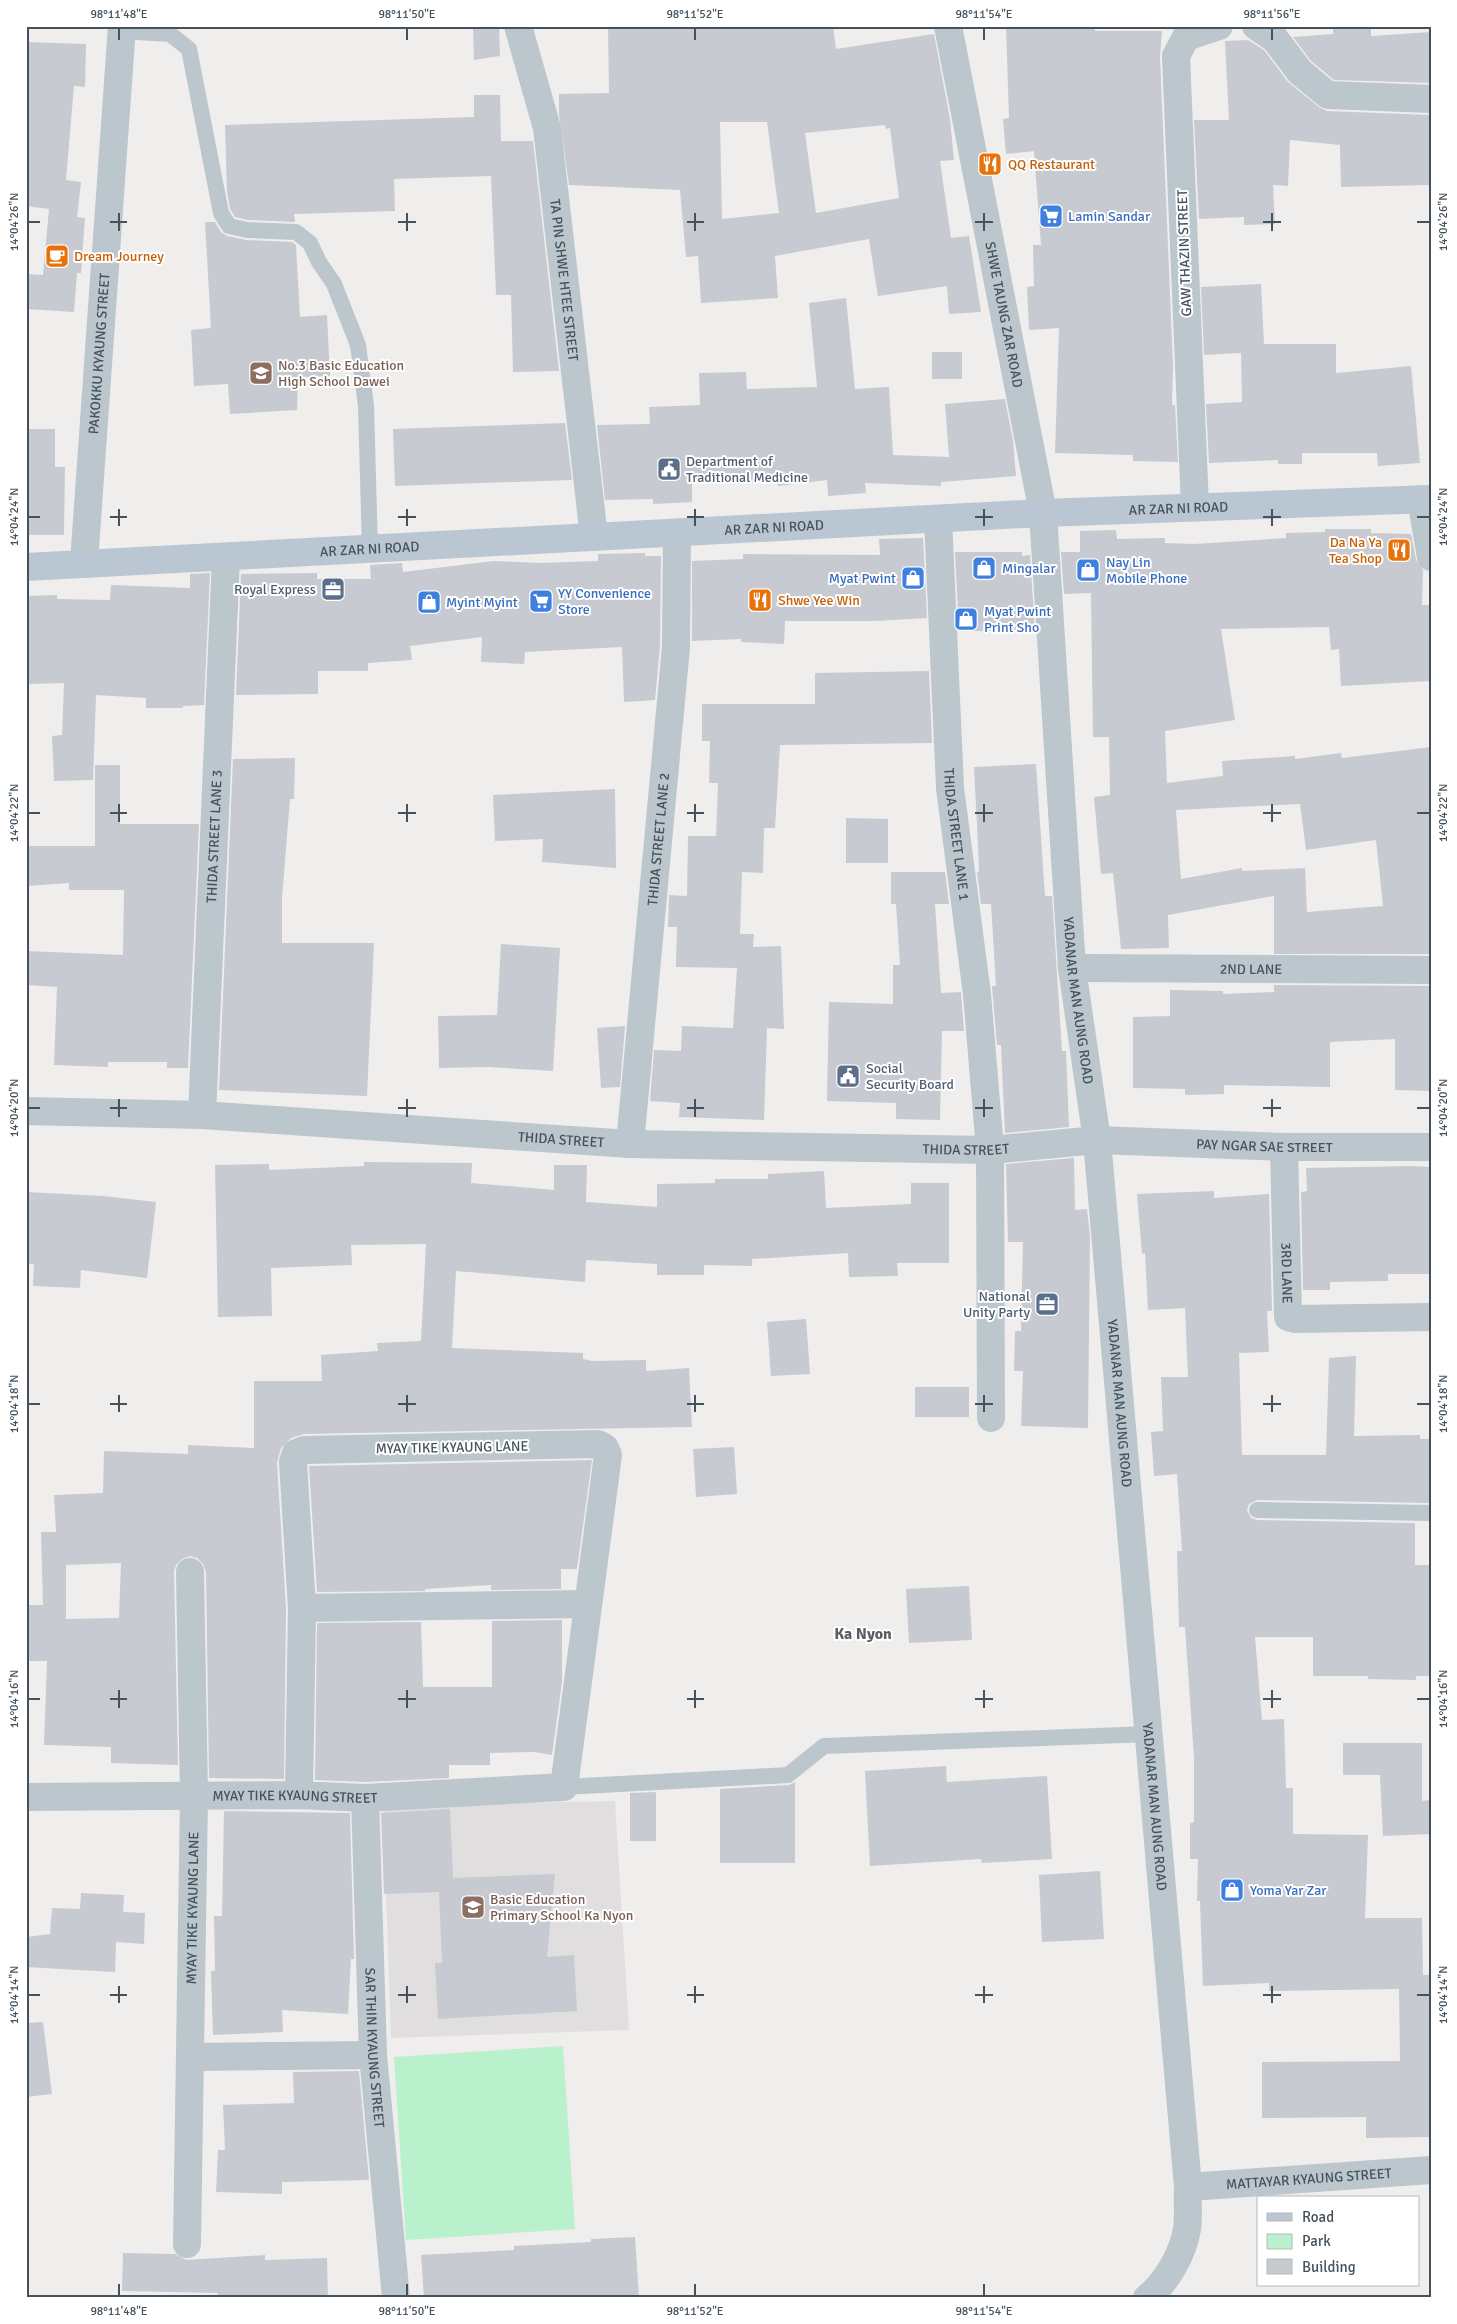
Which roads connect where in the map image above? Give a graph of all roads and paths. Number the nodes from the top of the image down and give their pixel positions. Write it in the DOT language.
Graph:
graph roads {
  1 [pos="518,26"];
  2 [pos="948,26"];
  3 [pos="1219,26"];
  4 [pos="1256,26"];
  5 [pos="122,29"];
  6 [pos="1431,99"];
  7 [pos="1426,499"];
  8 [pos="1195,506"];
  9 [pos="1043,513"];
  10 [pos="938,519"];
  11 [pos="677,534"];
  12 [pos="594,537"];
  13 [pos="370,549"];
  14 [pos="226,557"];
  15 [pos="1431,557"];
  16 [pos="84,562"];
  17 [pos="26,566"];
  18 [pos="1072,968"];
  19 [pos="1431,970"];
  20 [pos="26,1111"];
  21 [pos="202,1115"];
  22 [pos="1097,1140"];
  23 [pos="630,1144"];
  24 [pos="1284,1147"];
  25 [pos="1431,1147"];
  26 [pos="990,1150"];
  27 [pos="1431,1317"];
  28 [pos="991,1418"];
  29 [pos="1257,1510"];
  30 [pos="1431,1513"];
  31 [pos="190,1572"];
  32 [pos="588,1604"];
  33 [pos="302,1608"];
  34 [pos="1150,1734"];
  35 [pos="564,1787"];
  36 [pos="300,1795"];
  37 [pos="194,1796"];
  38 [pos="26,1797"];
  39 [pos="365,1798"];
  40 [pos="373,2055"];
  41 [pos="190,2057"];
  42 [pos="1431,2170"];
  43 [pos="1188,2187"];
  44 [pos="187,2244"];
  45 [pos="1154,2292"];
  46 [pos="396,2298"];
  1 -- 12 [label="street, TA PIN SHWE HTEE STREET"];
  2 -- 9 [label="street, SHWE TAUNG ZAR ROAD"];
  3 -- 8 [label="street, GAW THAZIN STREET"];
  4 -- 6 [label="street"];
  5 -- 13 [label="lane"];
  5 -- 16 [label="street, PAKOKKU KYAUNG STREET"];
  7 -- 8 [label="main road, AR ZAR NI ROAD"];
  7 -- 15 [label="street"];
  8 -- 9 [label="main road, AR ZAR NI ROAD"];
  9 -- 10 [label="main road, AR ZAR NI ROAD"];
  9 -- 18 [label="street, YADANAR MAN AUNG ROAD"];
  10 -- 11 [label="main road, AR ZAR NI ROAD"];
  10 -- 26 [label="street, THIDA STREET LANE 1"];
  11 -- 12 [label="main road, AR ZAR NI ROAD"];
  11 -- 23 [label="street, THIDA STREET LANE 2"];
  12 -- 13 [label="main road, AR ZAR NI ROAD"];
  13 -- 14 [label="main road, AR ZAR NI ROAD"];
  14 -- 16 [label="main road, AR ZAR NI ROAD"];
  14 -- 21 [label="street, THIDA STREET LANE 3"];
  16 -- 17 [label="main road, AR ZAR NI ROAD"];
  18 -- 19 [label="street, 2ND LANE"];
  18 -- 22 [label="street, YADANAR MAN AUNG ROAD"];
  20 -- 21 [label="street, THIDA STREET"];
  21 -- 23 [label="street, THIDA STREET"];
  22 -- 24 [label="street, PAY NGAR SAE STREET"];
  22 -- 26 [label="street, THIDA STREET"];
  22 -- 34 [label="street, YADANAR MAN AUNG ROAD"];
  23 -- 26 [label="street, THIDA STREET"];
  24 -- 25 [label="street, PAY NGAR SAE STREET"];
  24 -- 27 [label="street, 3RD LANE"];
  26 -- 28 [label="street, THIDA STREET LANE 1"];
  29 -- 30 [label="lane"];
  31 -- 37 [label="street, MYAY TIKE KYAUNG LANE"];
  32 -- 33 [label="street"];
  32 -- 33 [label="street, MYAY TIKE KYAUNG LANE"];
  32 -- 35 [label="street, MYAY TIKE KYAUNG LANE"];
  33 -- 36 [label="street, MYAY TIKE KYAUNG LANE"];
  34 -- 35 [label="lane"];
  34 -- 43 [label="street, YADANAR MAN AUNG ROAD"];
  35 -- 39 [label="street, MYAY TIKE KYAUNG STREET"];
  36 -- 37 [label="street, MYAY TIKE KYAUNG STREET"];
  36 -- 39 [label="street, MYAY TIKE KYAUNG STREET"];
  37 -- 38 [label="street, MYAY TIKE KYAUNG STREET"];
  37 -- 41 [label="street, MYAY TIKE KYAUNG LANE"];
  39 -- 40 [label="street, SAR THIN KYAUNG STREET"];
  40 -- 41 [label="street"];
  40 -- 46 [label="street, SAR THIN KYAUNG STREET"];
  41 -- 44 [label="street, MYAY TIKE KYAUNG LANE"];
  42 -- 43 [label="street, MATTAYAR KYAUNG STREET"];
  43 -- 45 [label="street, YADANAR MAN AUNG ROAD"];
}
